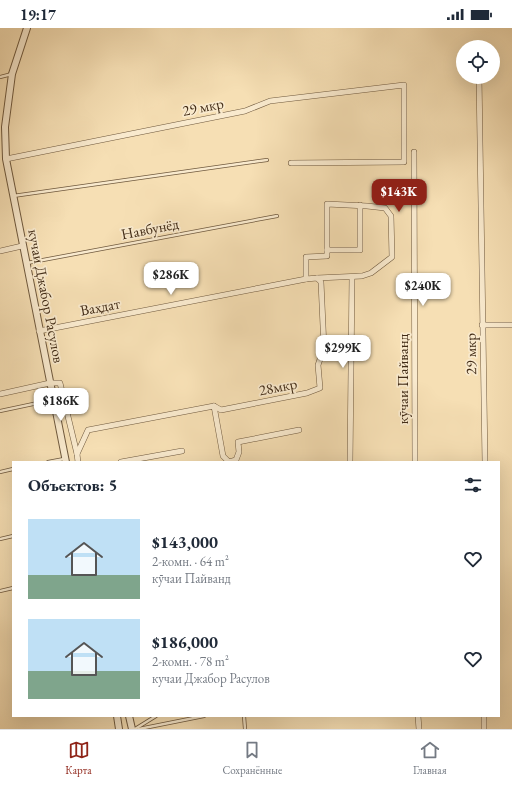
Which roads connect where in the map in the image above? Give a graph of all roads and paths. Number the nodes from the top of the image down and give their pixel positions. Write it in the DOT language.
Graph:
graph roads {
  1 [pos="27,28"];
  2 [pos="12,74"];
  3 [pos="0,77"];
  4 [pos="479,84"];
  5 [pos="3,127"];
  6 [pos="414,152"];
  7 [pos="6,160"];
  8 [pos="267,160"];
  9 [pos="291,163"];
  10 [pos="13,196"];
  11 [pos="360,205"];
  12 [pos="278,216"];
  13 [pos="22,246"];
  14 [pos="326,250"];
  15 [pos="0,251"];
  16 [pos="26,263"];
  17 [pos="352,277"];
  18 [pos="317,278"];
  19 [pos="306,279"];
  20 [pos="482,325"];
  21 [pos="512,325"];
  22 [pos="39,331"];
  23 [pos="50,383"];
  24 [pos="0,394"];
  25 [pos="54,400"];
  26 [pos="214,406"];
  27 [pos="0,411"];
  28 [pos="300,430"];
  29 [pos="182,451"];
  30 [pos="77,454"];
  31 [pos="65,460"];
  32 [pos="78,461"];
  33 [pos="127,461"];
  34 [pos="228,461"];
  35 [pos="232,461"];
  36 [pos="350,461"];
  37 [pos="415,461"];
  38 [pos="485,461"];
  39 [pos="12,469"];
  40 [pos="0,472"];
  41 [pos="12,536"];
  42 [pos="0,539"];
  43 [pos="12,588"];
  44 [pos="0,591"];
  45 [pos="117,717"];
  46 [pos="129,717"];
  47 [pos="154,717"];
  48 [pos="199,717"];
  49 [pos="244,717"];
  50 [pos="418,717"];
  51 [pos="484,717"];
  52 [pos="119,729"];
  53 [pos="133,729"];
  54 [pos="139,729"];
  55 [pos="245,729"];
  56 [pos="419,729"];
  57 [pos="484,729"];
  1 -- 2 [label="street, кучаи Джабор Расулов"];
  2 -- 3 [label="lane"];
  2 -- 5 [label="street, кучаи Джабор Расулов"];
  4 -- 20 [label="street, 29 мкр"];
  5 -- 7 [label="street, кучаи Джабор Расулов"];
  6 -- 37 [label="street, кӯчаи Пайванд"];
  7 -- 9 [label="street, 29 мкр"];
  7 -- 10 [label="street, кучаи Джабор Расулов"];
  8 -- 10 [label="lane"];
  10 -- 13 [label="street, кучаи Джабор Расулов"];
  11 -- 14 [label="street"];
  11 -- 14 [label="street"];
  11 -- 17 [label="street"];
  12 -- 16 [label="lane, Навбунёд"];
  13 -- 15 [label="street"];
  13 -- 16 [label="street, кучаи Джабор Расулов"];
  14 -- 19 [label="street"];
  16 -- 22 [label="street, кучаи Джабор Расулов"];
  17 -- 18 [label="street"];
  17 -- 36 [label="street"];
  18 -- 19 [label="street"];
  18 -- 26 [label="street, 28мкр"];
  19 -- 22 [label="street, Ваҳдат"];
  20 -- 21 [label="street"];
  20 -- 38 [label="street, 29 мкр"];
  22 -- 23 [label="street, кучаи Джабор Расулов"];
  23 -- 24 [label="street"];
  23 -- 25 [label="street, кучаи Джабор Расулов"];
  23 -- 30 [label="street"];
  25 -- 27 [label="lane"];
  25 -- 31 [label="street, кучаи Джабор Расулов"];
  26 -- 30 [label="street, 28мкр"];
  26 -- 34 [label="street"];
  28 -- 35 [label="street"];
  29 -- 33 [label="street"];
  30 -- 32 [label="street"];
  39 -- 40 [label="lane"];
  41 -- 42 [label="lane"];
  43 -- 44 [label="lane"];
  45 -- 52 [label="street"];
  46 -- 53 [label="street"];
  47 -- 53 [label="lane"];
  48 -- 54 [label="lane"];
  49 -- 55 [label="lane"];
  50 -- 56 [label="street"];
  51 -- 57 [label="street"];
}
